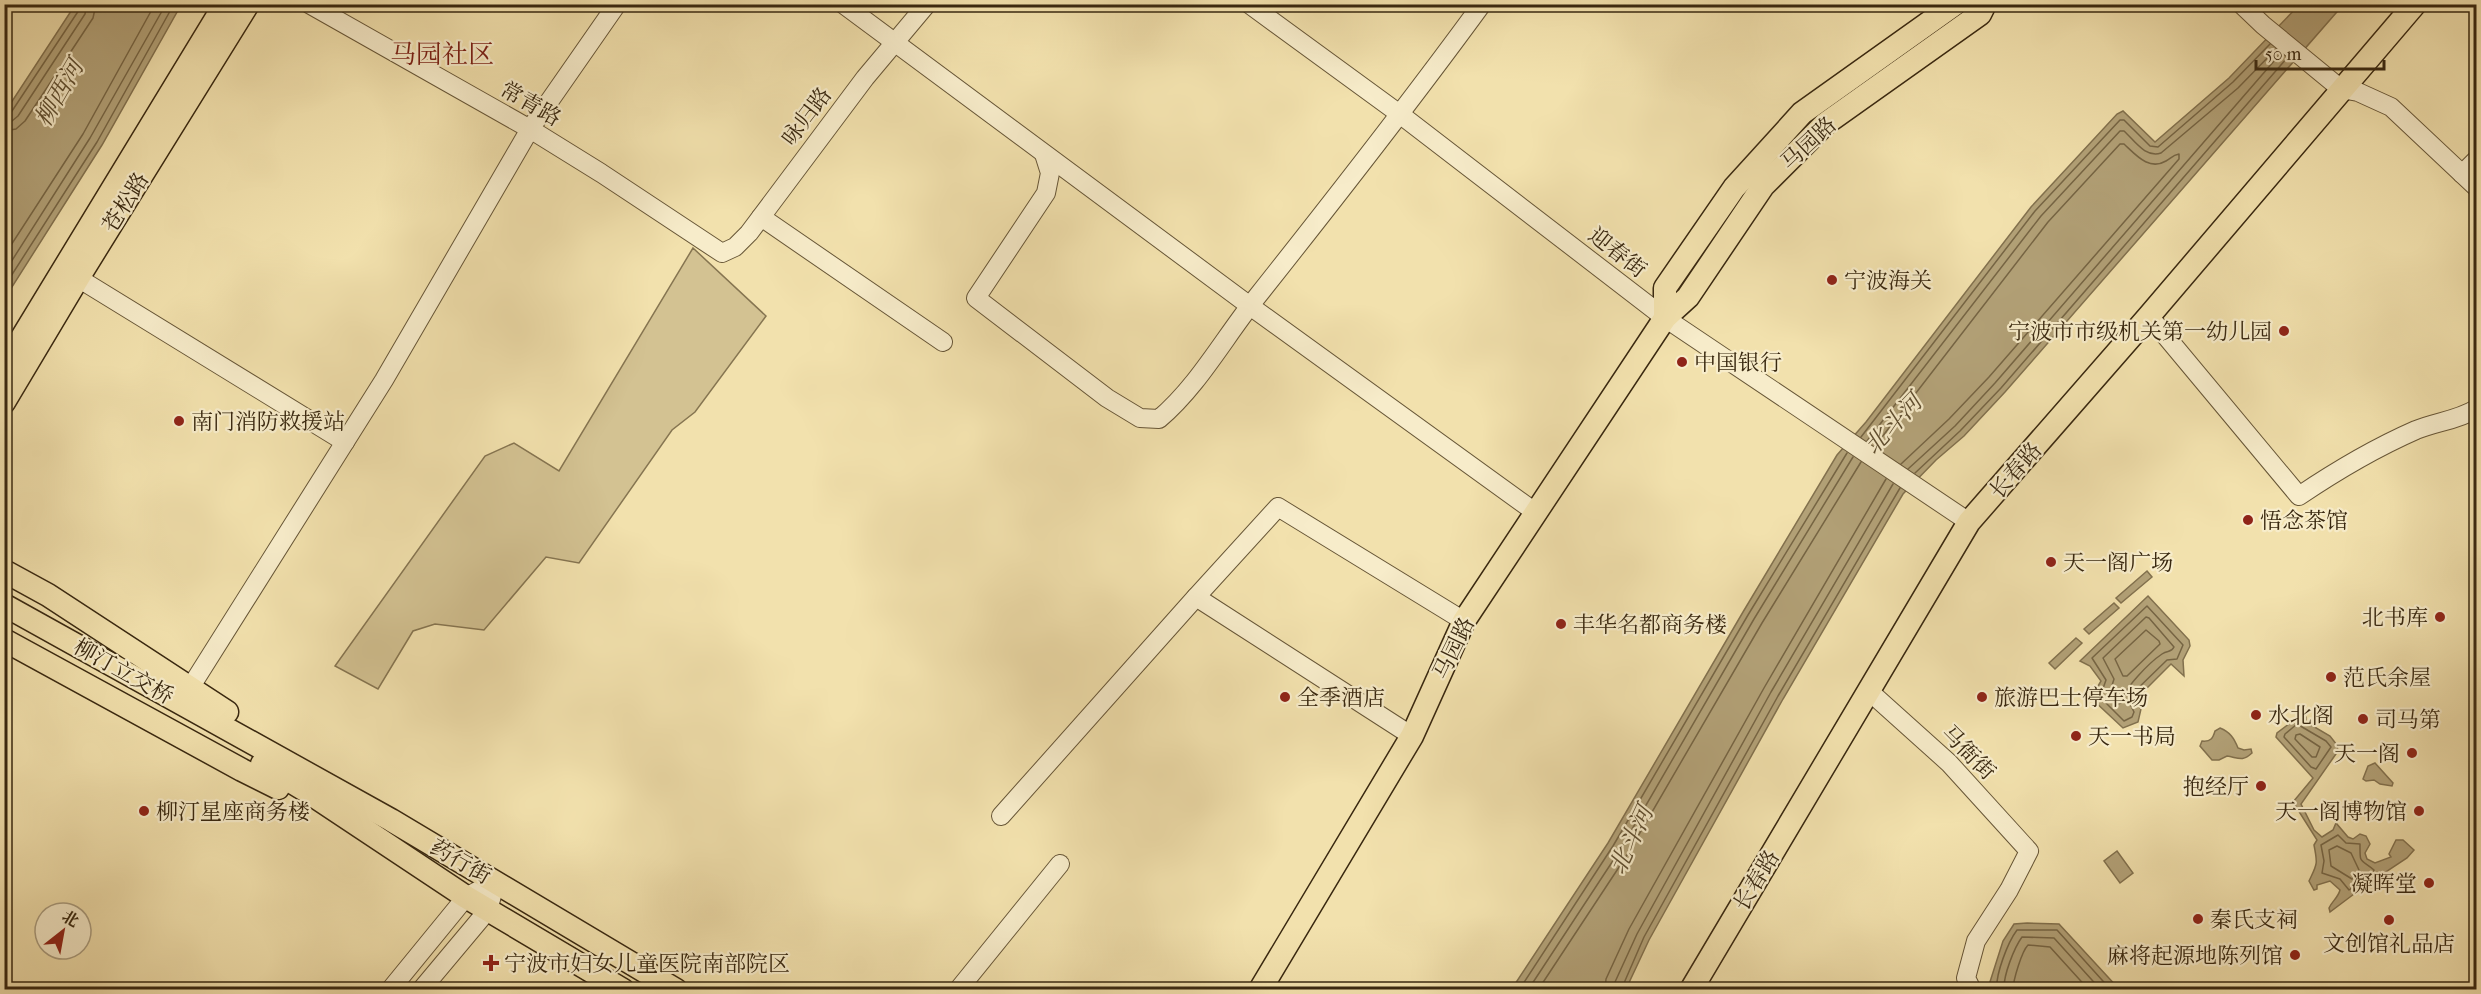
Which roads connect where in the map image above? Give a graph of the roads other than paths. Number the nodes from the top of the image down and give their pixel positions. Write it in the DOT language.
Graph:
graph roads {
  1 [pos="225,4"];
  2 [pos="248,4"];
  3 [pos="309,4"];
  4 [pos="617,4"];
  5 [pos="843,4"];
  6 [pos="927,4"];
  7 [pos="1249,4"];
  8 [pos="1482,4"];
  9 [pos="1954,4"];
  10 [pos="1985,4"];
  11 [pos="2241,4"];
  12 [pos="2415,4"];
  13 [pos="896,42"];
  14 [pos="2342,89"];
  15 [pos="1401,115"];
  16 [pos="530,129"];
  17 [pos="1044,154"];
  18 [pos="2476,160"];
  19 [pos="2462,174"];
  20 [pos="2476,187"];
  21 [pos="761,217"];
  22 [pos="722,253"];
  23 [pos="78,278"];
  24 [pos="1250,306"];
  25 [pos="2149,316"];
  26 [pos="1665,318"];
  27 [pos="943,342"];
  28 [pos="4,367"];
  29 [pos="4,402"];
  30 [pos="2473,417"];
  31 [pos="345,442"];
  32 [pos="1535,512"];
  33 [pos="1969,522"];
  34 [pos="4,571"];
  35 [pos="1196,597"];
  36 [pos="4,605"];
  37 [pos="4,620"];
  38 [pos="1464,621"];
  39 [pos="4,640"];
  40 [pos="190,688"];
  41 [pos="1870,692"];
  42 [pos="1412,736"];
  43 [pos="238,742"];
  44 [pos="1001,816"];
  45 [pos="391,820"];
  46 [pos="365,830"];
  47 [pos="1060,864"];
  48 [pos="496,881"];
  49 [pos="466,897"];
  50 [pos="488,910"];
  51 [pos="390,990"];
  52 [pos="421,990"];
  53 [pos="623,990"];
  54 [pos="676,990"];
  55 [pos="958,990"];
  56 [pos="1260,990"];
  57 [pos="1691,990"];
  58 [pos="1972,990"];
  1 -- 28 [label="main road, 苍松路"];
  2 -- 23 [label="main road, 苍松路"];
  3 -- 16 [label="street, 常青路"];
  4 -- 16 [label="street"];
  5 -- 13 [label="street"];
  6 -- 13 [label="street, 咏归路"];
  7 -- 15 [label="street, 迎春街"];
  8 -- 15 [label="street"];
  9 -- 26 [label="main road, 马园路"];
  10 -- 26 [label="main road, 马园路"];
  11 -- 14 [label="street"];
  12 -- 14 [label="main road, 长春路"];
  13 -- 17 [label="street"];
  13 -- 21 [label="street, 咏归路"];
  14 -- 19 [label="street"];
  14 -- 25 [label="main road, 长春路"];
  15 -- 24 [label="street"];
  15 -- 26 [label="street, 迎春街"];
  16 -- 22 [label="street, 常青路"];
  16 -- 31 [label="street"];
  17 -- 24 [label="street"];
  17 -- 24 [label="street"];
  18 -- 19 [label="street"];
  19 -- 20 [label="street"];
  21 -- 22 [label="street, 咏归路"];
  21 -- 27 [label="street"];
  23 -- 29 [label="main road, 苍松路"];
  23 -- 31 [label="street"];
  24 -- 32 [label="street"];
  25 -- 30 [label="street"];
  25 -- 33 [label="main road, 长春路"];
  26 -- 32 [label="main road, 马园路"];
  26 -- 33 [label="street, 迎春街"];
  31 -- 40 [label="street"];
  32 -- 38 [label="main road, 马园路"];
  33 -- 41 [label="main road, 长春路"];
  34 -- 40 [label="main road"];
  35 -- 38 [label="street"];
  35 -- 42 [label="street"];
  35 -- 44 [label="street"];
  36 -- 43 [label="main road, 柳汀立交桥"];
  37 -- 43 [label="main road, 柳汀立交桥"];
  38 -- 42 [label="main road, 马园路"];
  39 -- 46 [label="main road"];
  40 -- 45 [label="main road"];
  41 -- 57 [label="main road, 长春路"];
  41 -- 58 [label="street, 马衙街"];
  42 -- 56 [label="main road, 马园路"];
  43 -- 45 [label="main road, 药行街"];
  43 -- 46 [label="main road, 药行街"];
  45 -- 48 [label="main road, 药行街"];
  46 -- 49 [label="main road, 药行街"];
  47 -- 55 [label="street"];
  48 -- 49 [label="street"];
  48 -- 50 [label="street"];
  48 -- 54 [label="main road, 药行街"];
  49 -- 50 [label="main road, 药行街"];
  49 -- 51 [label="street"];
  50 -- 52 [label="street"];
  50 -- 53 [label="main road, 药行街"];
}
